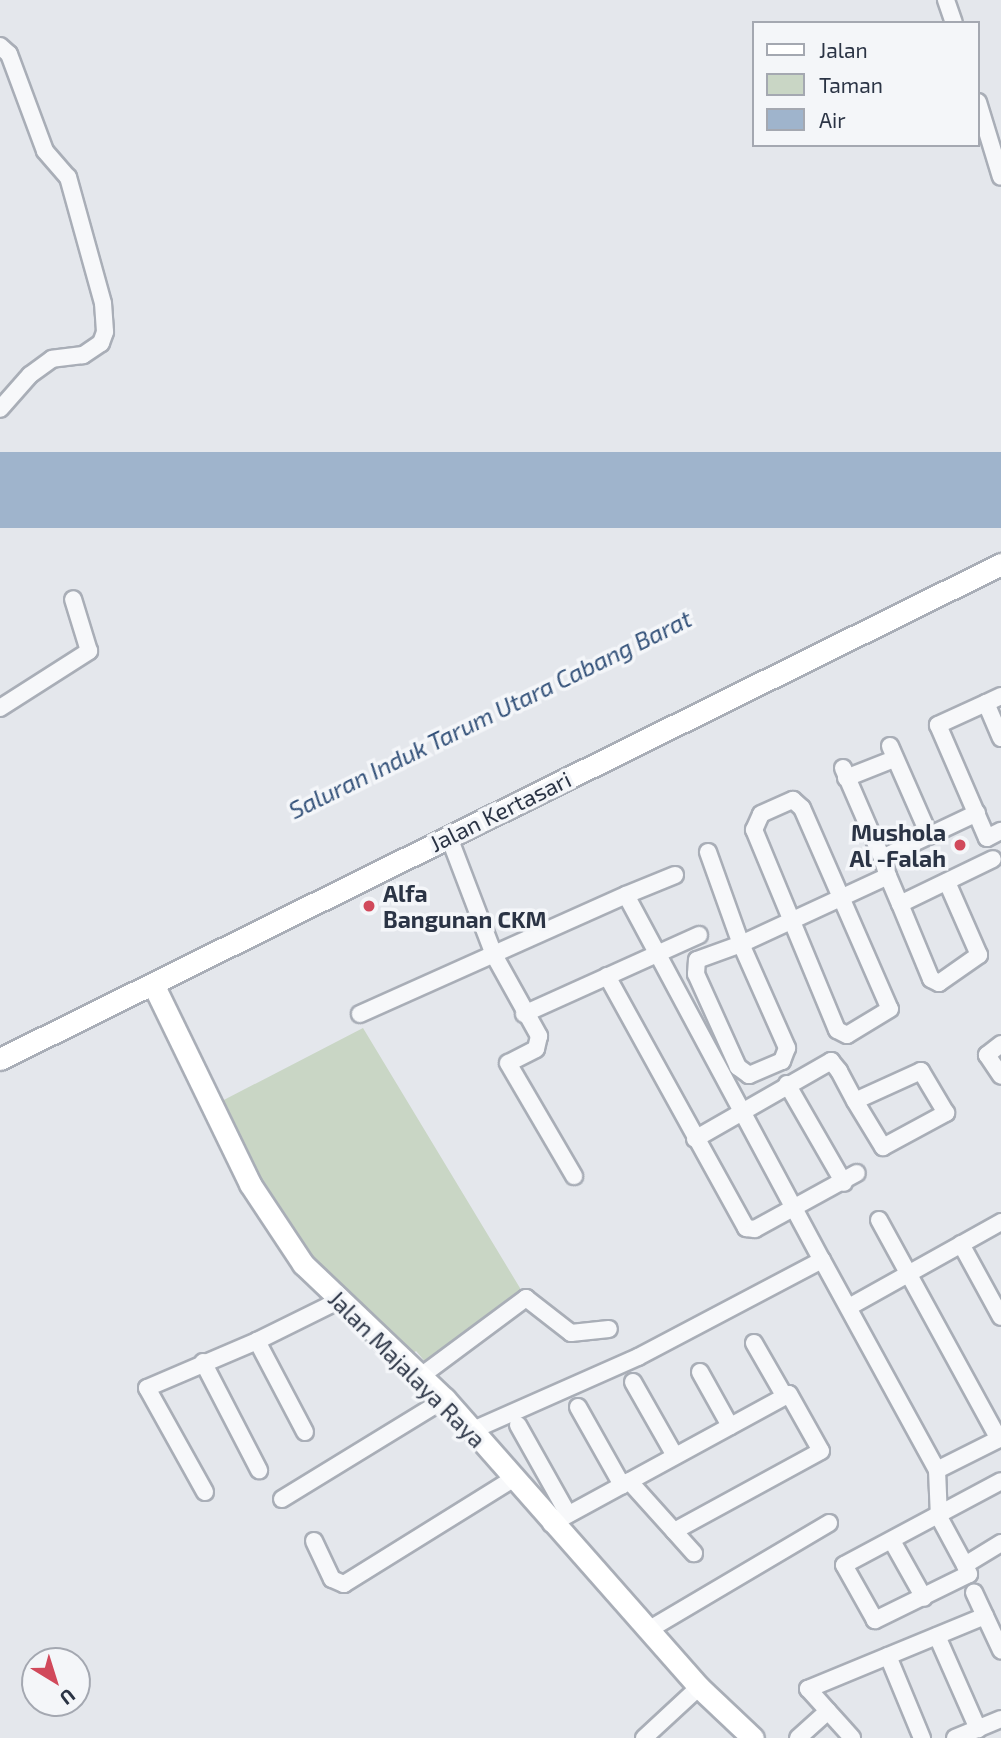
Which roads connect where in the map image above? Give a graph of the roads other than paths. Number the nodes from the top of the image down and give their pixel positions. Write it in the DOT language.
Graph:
graph roads {
  1 [pos="946,0"];
  2 [pos="953,21"];
  3 [pos="0,46"];
  4 [pos="980,109"];
  5 [pos="1001,177"];
  6 [pos="0,409"];
  7 [pos="1001,564"];
  8 [pos="73,598"];
  9 [pos="993,700"];
  10 [pos="0,708"];
  11 [pos="1001,738"];
  12 [pos="977,813"];
  13 [pos="994,834"];
  14 [pos="929,835"];
  15 [pos="449,837"];
  16 [pos="708,852"];
  17 [pos="882,858"];
  18 [pos="993,859"];
  19 [pos="1001,874"];
  20 [pos="675,875"];
  21 [pos="888,876"];
  22 [pos="947,882"];
  23 [pos="626,895"];
  24 [pos="842,900"];
  25 [pos="900,904"];
  26 [pos="790,922"];
  27 [pos="699,935"];
  28 [pos="741,944"];
  29 [pos="656,954"];
  30 [pos="494,955"];
  31 [pos="607,976"];
  32 [pos="154,986"];
  33 [pos="360,1014"];
  34 [pos="524,1014"];
  35 [pos="1001,1044"];
  36 [pos="0,1059"];
  37 [pos="1001,1076"];
  38 [pos="787,1084"];
  39 [pos="855,1101"];
  40 [pos="740,1110"];
  41 [pos="695,1139"];
  42 [pos="574,1176"];
  43 [pos="796,1208"];
  44 [pos="880,1220"];
  45 [pos="1001,1222"];
  46 [pos="961,1244"];
  47 [pos="822,1259"];
  48 [pos="909,1274"];
  49 [pos="996,1294"];
  50 [pos="338,1301"];
  51 [pos="849,1307"];
  52 [pos="1001,1317"];
  53 [pos="609,1329"];
  54 [pos="257,1341"];
  55 [pos="754,1343"];
  56 [pos="203,1362"];
  57 [pos="700,1372"];
  58 [pos="421,1376"];
  59 [pos="634,1382"];
  60 [pos="785,1397"];
  61 [pos="445,1399"];
  62 [pos="578,1407"];
  63 [pos="517,1425"];
  64 [pos="730,1426"];
  65 [pos="473,1430"];
  66 [pos="305,1432"];
  67 [pos="1000,1439"];
  68 [pos="676,1456"];
  69 [pos="259,1470"];
  70 [pos="937,1470"];
  71 [pos="513,1479"];
  72 [pos="1001,1481"];
  73 [pos="626,1483"];
  74 [pos="205,1492"];
  75 [pos="282,1499"];
  76 [pos="939,1517"];
  77 [pos="560,1519"];
  78 [pos="829,1523"];
  79 [pos="674,1531"];
  80 [pos="314,1541"];
  81 [pos="892,1541"];
  82 [pos="1001,1543"];
  83 [pos="694,1553"];
  84 [pos="965,1565"];
  85 [pos="974,1591"];
  86 [pos="924,1598"];
  87 [pos="985,1616"];
  88 [pos="650,1629"];
  89 [pos="937,1636"];
  90 [pos="1001,1650"];
  91 [pos="888,1656"];
  92 [pos="699,1687"];
  93 [pos="828,1711"];
  94 [pos="1001,1719"];
  95 [pos="978,1729"];
  96 [pos="644,1738"];
  97 [pos="753,1738"];
  98 [pos="798,1738"];
  99 [pos="852,1738"];
  100 [pos="922,1738"];
  101 [pos="955,1738"];
  1 -- 2 [label="street"];
  3 -- 6 [label="street"];
  4 -- 5 [label="street"];
  7 -- 15 [label="street, Jalan Kertasari"];
  8 -- 10 [label="street"];
  9 -- 11 [label="street"];
  9 -- 12 [label="street"];
  12 -- 13 [label="street"];
  12 -- 14 [label="street"];
  13 -- 18 [label="street"];
  14 -- 17 [label="street"];
  14 -- 17 [label="street"];
  15 -- 30 [label="street"];
  15 -- 32 [label="street, Jalan Kertasari"];
  16 -- 28 [label="street"];
  17 -- 21 [label="street"];
  18 -- 19 [label="street"];
  18 -- 22 [label="street"];
  20 -- 23 [label="street"];
  21 -- 24 [label="street"];
  21 -- 25 [label="street"];
  22 -- 25 [label="street"];
  22 -- 25 [label="street"];
  23 -- 29 [label="street"];
  23 -- 30 [label="street"];
  24 -- 26 [label="street"];
  24 -- 26 [label="street"];
  24 -- 26 [label="street"];
  26 -- 28 [label="street"];
  27 -- 29 [label="street"];
  28 -- 28 [label="street"];
  29 -- 31 [label="street"];
  29 -- 40 [label="street"];
  30 -- 33 [label="street"];
  30 -- 34 [label="street"];
  31 -- 34 [label="street"];
  31 -- 41 [label="street"];
  32 -- 36 [label="street, Jalan Kertasari"];
  32 -- 50 [label="street, Jalan Majalaya Raya"];
  34 -- 42 [label="street"];
  35 -- 37 [label="street"];
  38 -- 39 [label="street"];
  38 -- 40 [label="street"];
  38 -- 43 [label="street"];
  39 -- 39 [label="street"];
  40 -- 41 [label="street"];
  40 -- 43 [label="street"];
  41 -- 43 [label="street"];
  43 -- 47 [label="street"];
  44 -- 48 [label="street"];
  45 -- 46 [label="street"];
  46 -- 48 [label="street"];
  46 -- 49 [label="street"];
  47 -- 51 [label="street"];
  47 -- 65 [label="street"];
  48 -- 51 [label="street"];
  48 -- 67 [label="street"];
  49 -- 52 [label="street"];
  50 -- 54 [label="street"];
  50 -- 58 [label="street, Jalan Majalaya Raya"];
  51 -- 70 [label="street"];
  53 -- 58 [label="street"];
  54 -- 56 [label="street"];
  54 -- 66 [label="street"];
  55 -- 60 [label="street"];
  56 -- 69 [label="street"];
  56 -- 74 [label="street"];
  57 -- 64 [label="street"];
  58 -- 61 [label="street, Jalan Majalaya Raya"];
  59 -- 68 [label="street"];
  60 -- 64 [label="street"];
  60 -- 79 [label="street"];
  61 -- 65 [label="street, Jalan Majalaya Raya"];
  61 -- 75 [label="street"];
  62 -- 73 [label="street"];
  63 -- 77 [label="street"];
  64 -- 68 [label="street"];
  65 -- 71 [label="street, Jalan Majalaya Raya"];
  67 -- 70 [label="street"];
  68 -- 73 [label="street"];
  70 -- 76 [label="street"];
  71 -- 77 [label="street, Jalan Majalaya Raya"];
  71 -- 80 [label="street"];
  72 -- 76 [label="street"];
  73 -- 77 [label="street"];
  73 -- 79 [label="street"];
  76 -- 81 [label="street"];
  76 -- 84 [label="street"];
  77 -- 88 [label="street, Jalan Majalaya Raya"];
  78 -- 88 [label="street"];
  79 -- 83 [label="street"];
  81 -- 86 [label="street"];
  81 -- 86 [label="street"];
  82 -- 84 [label="street"];
  84 -- 86 [label="street"];
  85 -- 87 [label="street"];
  87 -- 89 [label="street"];
  87 -- 90 [label="street"];
  88 -- 92 [label="street, Jalan Majalaya Raya"];
  89 -- 91 [label="street"];
  89 -- 95 [label="street"];
  91 -- 93 [label="street"];
  91 -- 100 [label="street"];
  92 -- 96 [label="street"];
  92 -- 97 [label="street, Jalan Majalaya Raya"];
  93 -- 98 [label="street"];
  93 -- 99 [label="street"];
  94 -- 95 [label="street"];
  95 -- 101 [label="street"];
}
